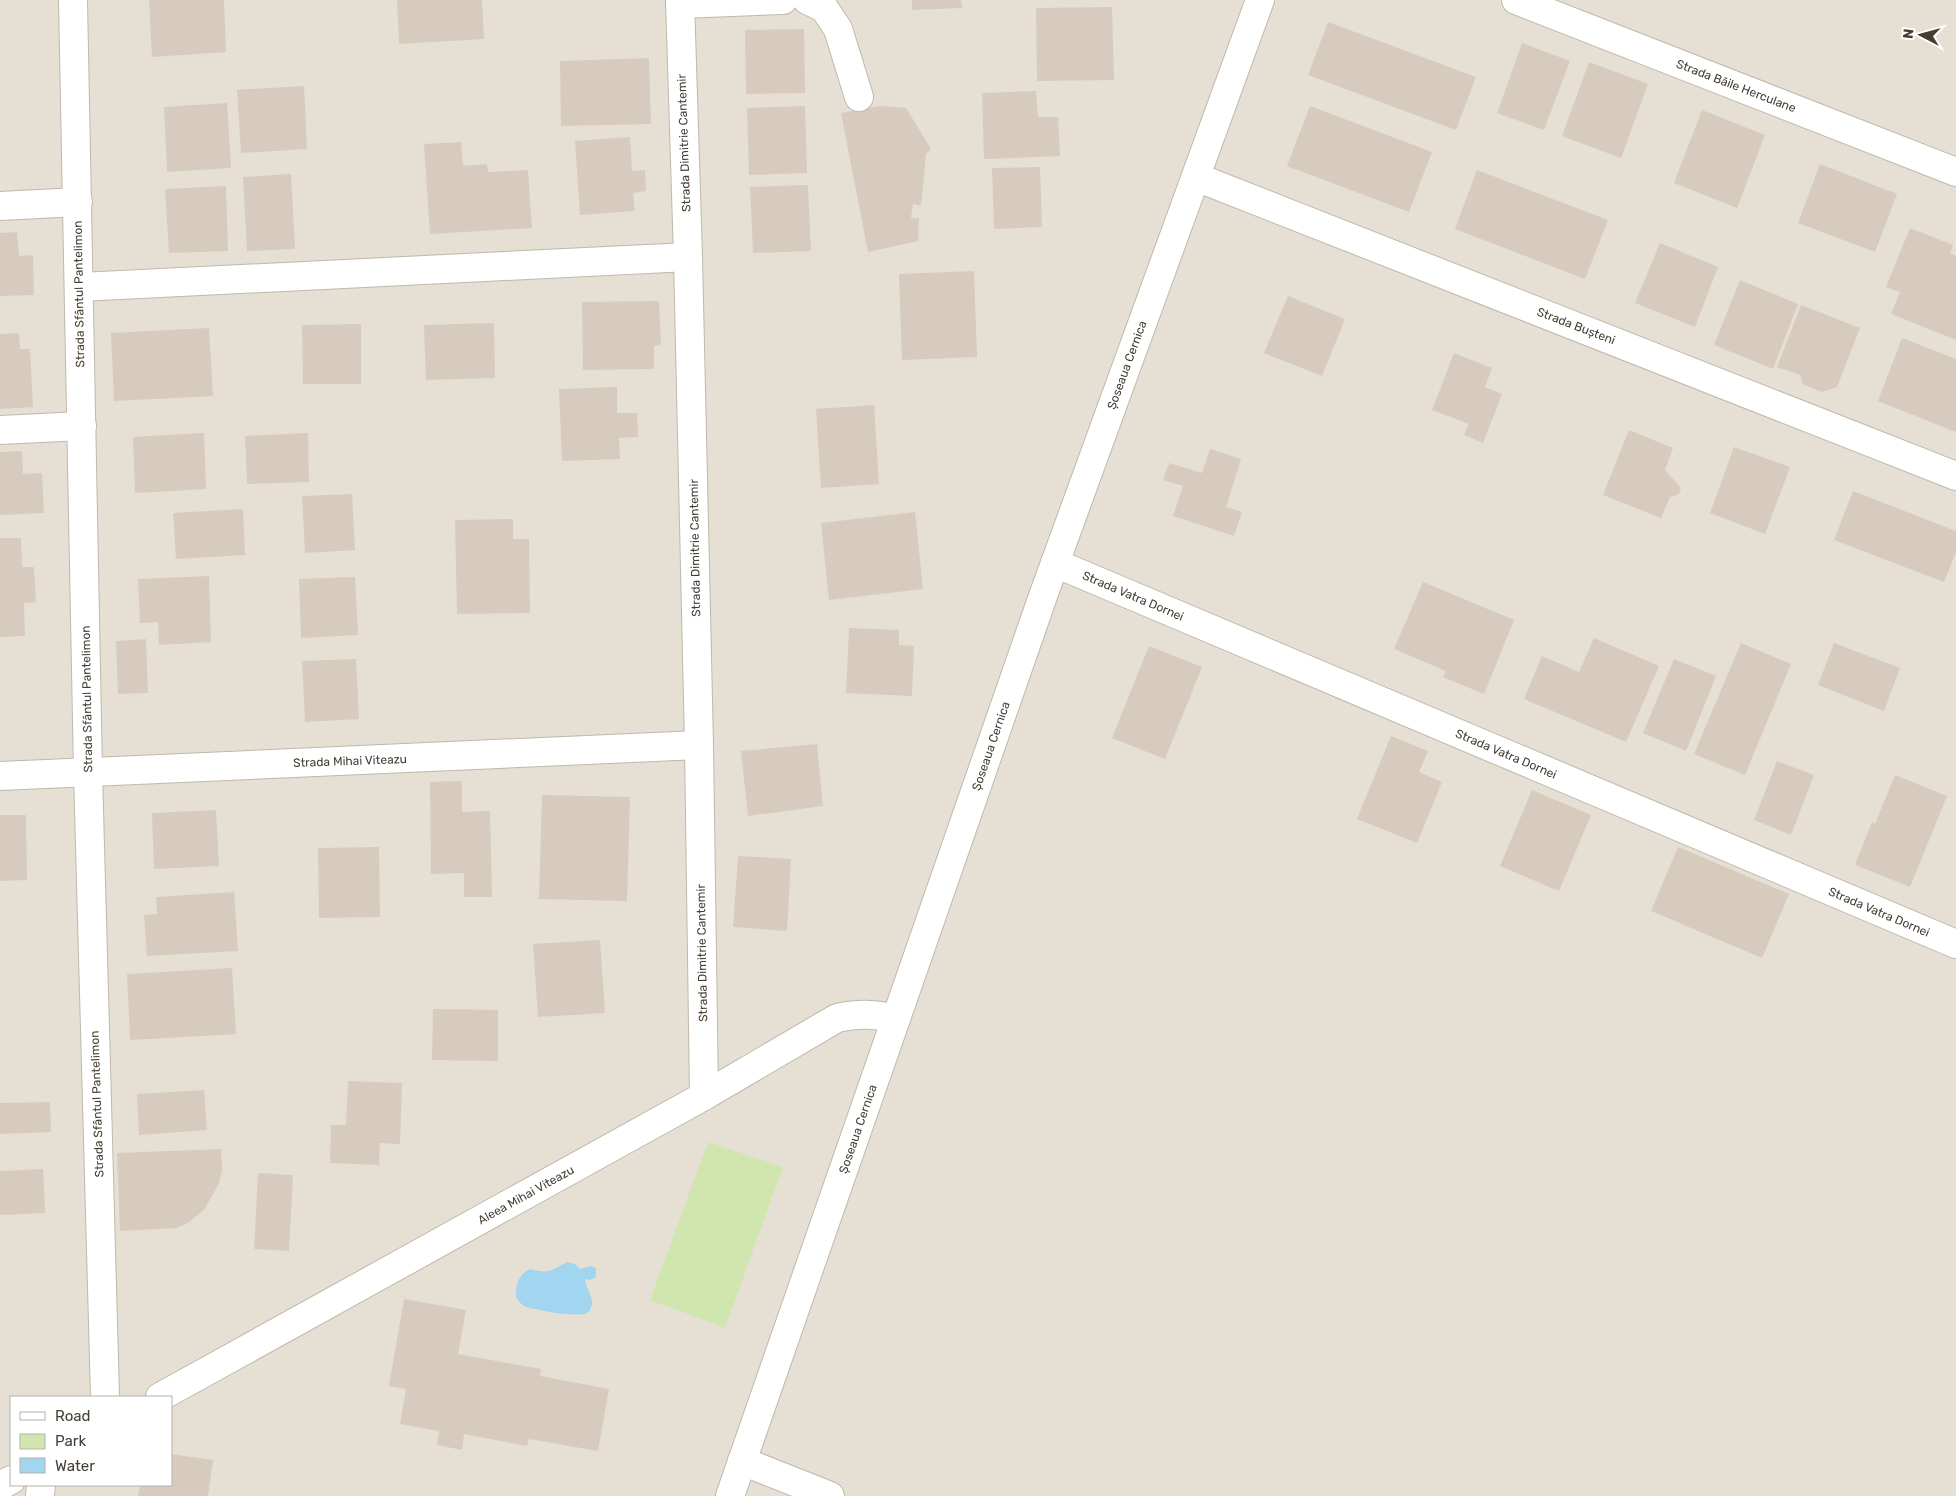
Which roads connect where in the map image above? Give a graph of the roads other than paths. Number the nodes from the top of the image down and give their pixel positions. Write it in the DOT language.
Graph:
graph roads {
  1 [pos="72,0"];
  2 [pos="783,0"];
  3 [pos="807,0"];
  4 [pos="1260,0"];
  5 [pos="1516,0"];
  6 [pos="680,2"];
  7 [pos="859,97"];
  8 [pos="1956,172"];
  9 [pos="1196,177"];
  10 [pos="78,202"];
  11 [pos="0,206"];
  12 [pos="688,257"];
  13 [pos="80,286"];
  14 [pos="82,426"];
  15 [pos="0,430"];
  16 [pos="1956,476"];
  17 [pos="1055,563"];
  18 [pos="700,745"];
  19 [pos="88,772"];
  20 [pos="0,776"];
  21 [pos="1956,944"];
  22 [pos="896,1019"];
  23 [pos="704,1096"];
  24 [pos="105,1396"];
  25 [pos="162,1396"];
  26 [pos="742,1461"];
  27 [pos="730,1496"];
  28 [pos="830,1496"];
  1 -- 10 [label="street, Strada Sfântul Pantelimon"];
  2 -- 6 [label="street"];
  3 -- 7 [label="street"];
  4 -- 9 [label="street, Șoseaua Cernica"];
  5 -- 8 [label="street, Strada Băile Herculane"];
  6 -- 12 [label="street, Strada Dimitrie Cantemir"];
  9 -- 16 [label="street, Strada Bușteni"];
  9 -- 17 [label="street, Șoseaua Cernica"];
  10 -- 11 [label="street"];
  10 -- 13 [label="street, Strada Sfântul Pantelimon"];
  12 -- 13 [label="street"];
  12 -- 18 [label="street, Strada Dimitrie Cantemir"];
  13 -- 14 [label="street, Strada Sfântul Pantelimon"];
  14 -- 15 [label="street"];
  14 -- 19 [label="street, Strada Sfântul Pantelimon"];
  17 -- 21 [label="street, Strada Vatra Dornei"];
  17 -- 22 [label="street, Șoseaua Cernica"];
  18 -- 19 [label="street, Strada Mihai Viteazu"];
  18 -- 23 [label="street, Strada Dimitrie Cantemir"];
  19 -- 20 [label="street, Strada Mihai Viteazu"];
  19 -- 24 [label="street, Strada Sfântul Pantelimon"];
  22 -- 23 [label="street, Aleea Mihai Viteazu"];
  22 -- 26 [label="street, Șoseaua Cernica"];
  23 -- 25 [label="street, Aleea Mihai Viteazu"];
  26 -- 27 [label="street, Șoseaua Cernica"];
  26 -- 28 [label="street"];
}
